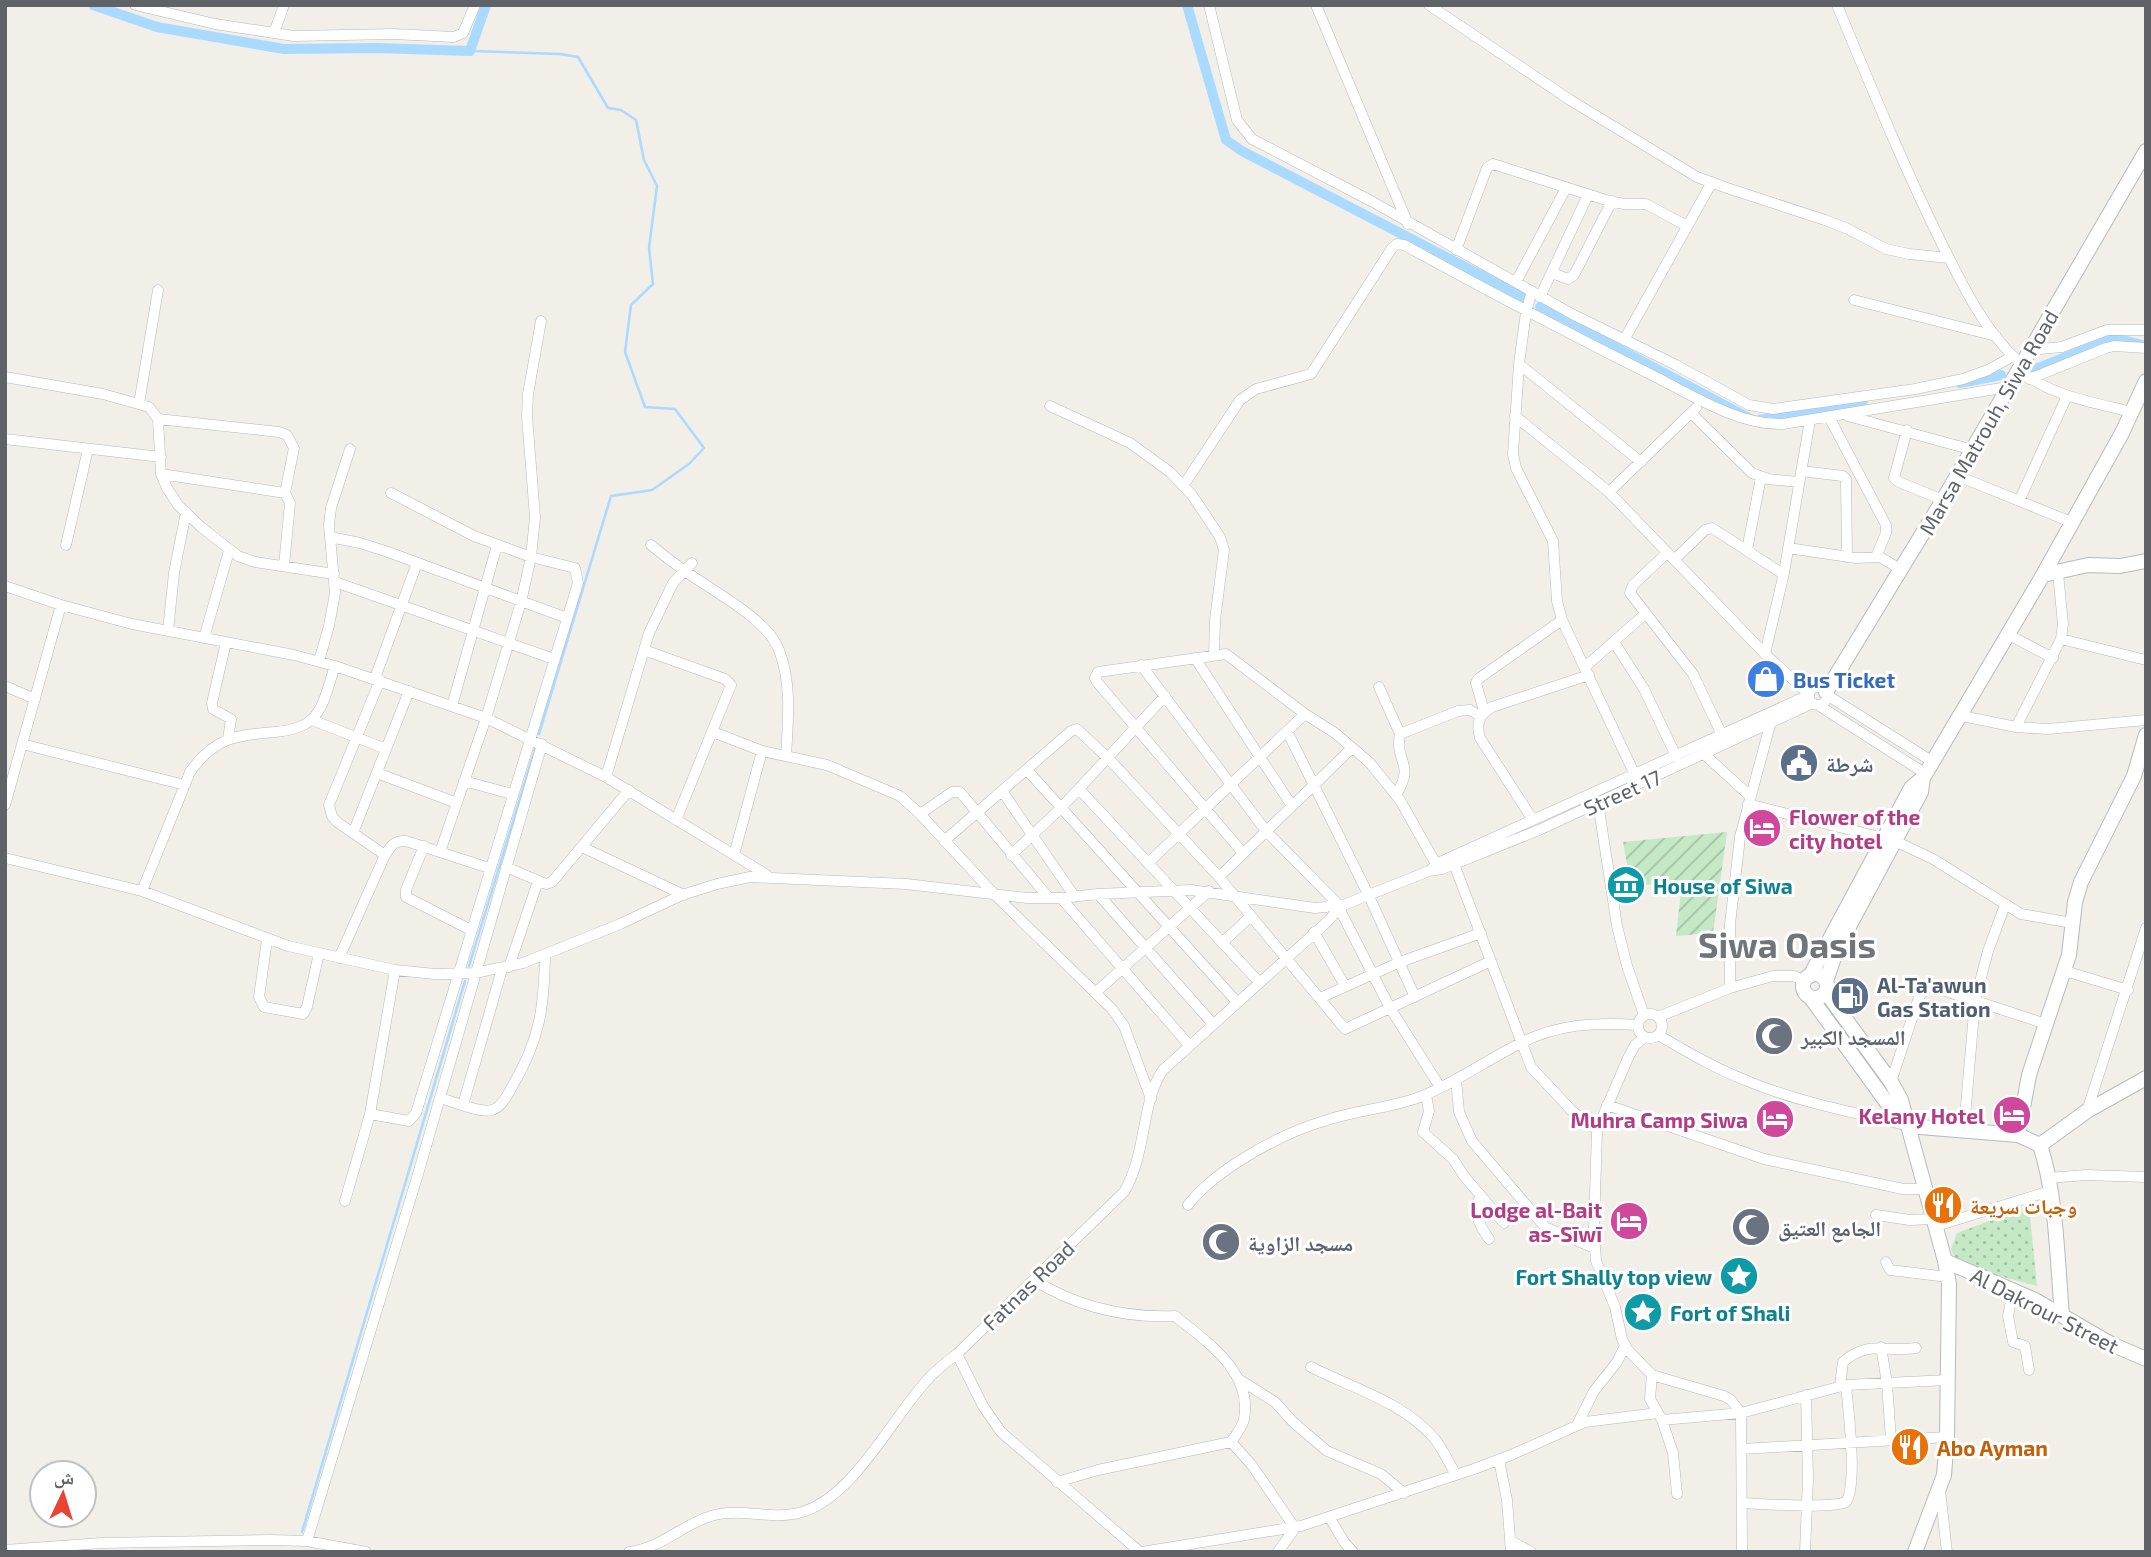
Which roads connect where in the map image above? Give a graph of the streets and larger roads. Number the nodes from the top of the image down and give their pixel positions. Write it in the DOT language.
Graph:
graph roads {
  1 [pos="135,5"];
  2 [pos="284,5"];
  3 [pos="475,5"];
  4 [pos="1209,5"];
  5 [pos="1316,5"];
  6 [pos="1429,5"];
  7 [pos="1837,5"];
  8 [pos="274,33"];
  9 [pos="2146,151"];
  10 [pos="1712,182"];
  11 [pos="1566,188"];
  12 [pos="1588,195"];
  13 [pos="1612,201"];
  14 [pos="1408,224"];
  15 [pos="1687,226"];
  16 [pos="1456,250"];
  17 [pos="1949,258"];
  18 [pos="1552,273"];
  19 [pos="1516,282"];
  20 [pos="158,290"];
  21 [pos="1536,294"];
  22 [pos="1854,300"];
  23 [pos="1526,312"];
  24 [pos="541,321"];
  25 [pos="2146,330"];
  26 [pos="1996,336"];
  27 [pos="1625,340"];
  28 [pos="2146,348"];
  29 [pos="1519,364"];
  30 [pos="2022,364"];
  31 [pos="5,377"];
  32 [pos="2146,380"];
  33 [pos="2008,387"];
  34 [pos="2067,396"];
  35 [pos="1703,401"];
  36 [pos="139,404"];
  37 [pos="1050,406"];
  38 [pos="2132,412"];
  39 [pos="1691,413"];
  40 [pos="1844,415"];
  41 [pos="1515,416"];
  42 [pos="1829,417"];
  43 [pos="158,419"];
  44 [pos="1810,420"];
  45 [pos="1907,430"];
  46 [pos="5,439"];
  47 [pos="88,449"];
  48 [pos="350,449"];
  49 [pos="1973,450"];
  50 [pos="161,457"];
  51 [pos="1641,462"];
  52 [pos="161,474"];
  53 [pos="1800,476"];
  54 [pos="1958,476"];
  55 [pos="1760,477"];
  56 [pos="1183,486"];
  57 [pos="1609,492"];
  58 [pos="285,493"];
  59 [pos="390,493"];
  60 [pos="1943,500"];
  61 [pos="2019,501"];
  62 [pos="186,512"];
  63 [pos="2071,523"];
  64 [pos="330,537"];
  65 [pos="66,545"];
  66 [pos="497,545"];
  67 [pos="651,545"];
  68 [pos="1788,548"];
  69 [pos="1747,550"];
  70 [pos="229,551"];
  71 [pos="1670,556"];
  72 [pos="531,557"];
  73 [pos="1847,557"];
  74 [pos="1876,557"];
  75 [pos="2146,561"];
  76 [pos="417,563"];
  77 [pos="692,563"];
  78 [pos="284,566"];
  79 [pos="1902,570"];
  80 [pos="684,571"];
  81 [pos="2059,573"];
  82 [pos="1783,574"];
  83 [pos="2043,575"];
  84 [pos="335,578"];
  85 [pos="5,586"];
  86 [pos="485,588"];
  87 [pos="521,602"];
  88 [pos="61,605"];
  89 [pos="400,606"];
  90 [pos="1645,614"];
  91 [pos="566,618"];
  92 [pos="1562,620"];
  93 [pos="168,631"];
  94 [pos="473,631"];
  95 [pos="2009,635"];
  96 [pos="204,638"];
  97 [pos="2061,639"];
  98 [pos="226,642"];
  99 [pos="1614,642"];
  100 [pos="509,643"];
  101 [pos="644,650"];
  102 [pos="1214,654"];
  103 [pos="1765,654"];
  104 [pos="1195,658"];
  105 [pos="2053,658"];
  106 [pos="554,659"];
  107 [pos="2146,660"];
  108 [pos="319,661"];
  109 [pos="1142,665"];
  110 [pos="335,666"];
  111 [pos="1587,671"];
  112 [pos="377,679"];
  113 [pos="5,687"];
  114 [pos="1379,687"];
  115 [pos="409,691"];
  116 [pos="1827,694"];
  117 [pos="1165,696"];
  118 [pos="35,699"];
  119 [pos="1812,699"];
  120 [pos="452,706"];
  121 [pos="1482,713"];
  122 [pos="1305,714"];
  123 [pos="1962,716"];
  124 [pos="486,718"];
  125 [pos="312,720"];
  126 [pos="2146,720"];
  127 [pos="1770,725"];
  128 [pos="1137,727"];
  129 [pos="2016,727"];
  130 [pos="1881,730"];
  131 [pos="1287,731"];
  132 [pos="713,732"];
  133 [pos="1400,734"];
  134 [pos="1722,734"];
  135 [pos="2146,734"];
  136 [pos="356,738"];
  137 [pos="530,738"];
  138 [pos="228,739"];
  139 [pos="1874,741"];
  140 [pos="22,744"];
  141 [pos="542,744"];
  142 [pos="1352,748"];
  143 [pos="386,749"];
  144 [pos="762,751"];
  145 [pos="1704,755"];
  146 [pos="786,756"];
  147 [pos="1259,756"];
  148 [pos="1676,756"];
  149 [pos="1109,759"];
  150 [pos="1027,770"];
  151 [pos="1928,771"];
  152 [pos="377,773"];
  153 [pos="1635,775"];
  154 [pos="606,777"];
  155 [pos="464,781"];
  156 [pos="1230,783"];
  157 [pos="185,785"];
  158 [pos="1313,785"];
  159 [pos="1079,789"];
  160 [pos="629,790"];
  161 [pos="1002,791"];
  162 [pos="512,794"];
  163 [pos="1396,795"];
  164 [pos="1749,800"];
  165 [pos="457,803"];
  166 [pos="1598,803"];
  167 [pos="5,805"];
  168 [pos="1292,806"];
  169 [pos="1205,808"];
  170 [pos="1060,809"];
  171 [pos="977,812"];
  172 [pos="920,814"];
  173 [pos="676,820"];
  174 [pos="1533,820"];
  175 [pos="1266,831"];
  176 [pos="353,833"];
  177 [pos="1179,834"];
  178 [pos="1032,835"];
  179 [pos="1889,839"];
  180 [pos="944,841"];
  181 [pos="424,846"];
  182 [pos="582,847"];
  183 [pos="440,852"];
  184 [pos="1243,853"];
  185 [pos="385,855"];
  186 [pos="734,855"];
  187 [pos="1011,855"];
  188 [pos="5,858"];
  189 [pos="1148,863"];
  190 [pos="1454,864"];
  191 [pos="506,867"];
  192 [pos="1432,867"];
  193 [pos="489,868"];
  194 [pos="768,876"];
  195 [pos="1219,877"];
  196 [pos="538,880"];
  197 [pos="1172,890"];
  198 [pos="142,891"];
  199 [pos="1135,891"];
  200 [pos="1209,891"];
  201 [pos="995,894"];
  202 [pos="1098,894"];
  203 [pos="1368,894"];
  204 [pos="684,895"];
  205 [pos="1234,895"];
  206 [pos="1075,897"];
  207 [pos="1049,898"];
  208 [pos="1060,898"];
  209 [pos="2005,905"];
  210 [pos="1338,906"];
  211 [pos="1191,910"];
  212 [pos="1251,916"];
  213 [pos="2072,923"];
  214 [pos="1169,929"];
  215 [pos="2146,929"];
  216 [pos="471,930"];
  217 [pos="1314,932"];
  218 [pos="1481,933"];
  219 [pos="267,940"];
  220 [pos="1223,943"];
  221 [pos="1147,949"];
  222 [pos="319,953"];
  223 [pos="545,955"];
  224 [pos="339,958"];
  225 [pos="1286,958"];
  226 [pos="1491,961"];
  227 [pos="1400,962"];
  228 [pos="506,968"];
  229 [pos="1123,969"];
  230 [pos="395,970"];
  231 [pos="2065,971"];
  232 [pos="459,973"];
  233 [pos="475,973"];
  234 [pos="1371,974"];
  235 [pos="1807,978"];
  236 [pos="1259,982"];
  237 [pos="1345,986"];
  238 [pos="1826,987"];
  239 [pos="1730,988"];
  240 [pos="2128,990"];
  241 [pos="1095,993"];
  242 [pos="1415,997"];
  243 [pos="1320,998"];
  244 [pos="1811,998"];
  245 [pos="1975,1001"];
  246 [pos="1237,1002"];
  247 [pos="1390,1008"];
  248 [pos="1644,1015"];
  249 [pos="1658,1017"];
  250 [pos="1213,1024"];
  251 [pos="2046,1024"];
  252 [pos="1638,1025"];
  253 [pos="1658,1035"];
  254 [pos="1645,1037"];
  255 [pos="1520,1043"];
  256 [pos="1189,1045"];
  257 [pos="2146,1078"];
  258 [pos="1456,1079"];
  259 [pos="1891,1082"];
  260 [pos="1440,1087"];
  261 [pos="1426,1095"];
  262 [pos="440,1098"];
  263 [pos="1151,1099"];
  264 [pos="463,1105"];
  265 [pos="1607,1105"];
  266 [pos="2087,1111"];
  267 [pos="370,1114"];
  268 [pos="1908,1126"];
  269 [pos="1964,1129"];
  270 [pos="1597,1130"];
  271 [pos="2018,1135"];
  272 [pos="2040,1145"];
  273 [pos="1464,1177"];
  274 [pos="2146,1177"];
  275 [pos="2049,1184"];
  276 [pos="1464,1189"];
  277 [pos="1926,1189"];
  278 [pos="1481,1196"];
  279 [pos="345,1201"];
  280 [pos="1188,1205"];
  281 [pos="1875,1215"];
  282 [pos="1935,1222"];
  283 [pos="1504,1223"];
  284 [pos="1489,1239"];
  285 [pos="1594,1248"];
  286 [pos="1945,1261"];
  287 [pos="1886,1262"];
  288 [pos="1948,1277"];
  289 [pos="1034,1280"];
  290 [pos="2013,1291"];
  291 [pos="2062,1314"];
  292 [pos="1625,1346"];
  293 [pos="1881,1347"];
  294 [pos="1916,1348"];
  295 [pos="957,1354"];
  296 [pos="2146,1359"];
  297 [pos="1311,1367"];
  298 [pos="2029,1370"];
  299 [pos="1652,1375"];
  300 [pos="1240,1380"];
  301 [pos="1948,1380"];
  302 [pos="1887,1383"];
  303 [pos="1843,1385"];
  304 [pos="1806,1395"];
  305 [pos="1741,1413"];
  306 [pos="1660,1417"];
  307 [pos="1577,1424"];
  308 [pos="1947,1437"];
  309 [pos="1891,1440"];
  310 [pos="1231,1442"];
  311 [pos="1851,1443"];
  312 [pos="1807,1445"];
  313 [pos="1742,1449"];
  314 [pos="1499,1460"];
  315 [pos="1456,1475"];
  316 [pos="1057,1482"];
  317 [pos="1940,1489"];
  318 [pos="1404,1493"];
  319 [pos="1677,1494"];
  320 [pos="1742,1503"];
  321 [pos="1808,1504"];
  322 [pos="1330,1518"];
  323 [pos="1295,1528"];
  324 [pos="307,1541"];
  325 [pos="1511,1546"];
  326 [pos="5,1550"];
  327 [pos="366,1552"];
  328 [pos="629,1552"];
  329 [pos="1141,1552"];
  330 [pos="1278,1552"];
  331 [pos="1353,1552"];
  332 [pos="1531,1552"];
  333 [pos="1742,1552"];
  334 [pos="1805,1552"];
  335 [pos="1915,1552"];
  336 [pos="1947,1552"];
  1 -- 8 [label="street"];
  2 -- 8 [label="street"];
  3 -- 8 [label="street"];
  4 -- 14 [label="street"];
  5 -- 14 [label="street"];
  6 -- 10 [label="street"];
  7 -- 17 [label="street"];
  9 -- 30 [label="street, Marsa Matrouh, Siwa Road"];
  10 -- 15 [label="street"];
  10 -- 17 [label="street"];
  11 -- 12 [label="street"];
  11 -- 16 [label="street"];
  11 -- 19 [label="street"];
  12 -- 13 [label="street"];
  12 -- 18 [label="street"];
  13 -- 15 [label="street"];
  13 -- 18 [label="street"];
  14 -- 16 [label="street"];
  15 -- 27 [label="street"];
  16 -- 19 [label="street"];
  17 -- 26 [label="street"];
  18 -- 21 [label="street"];
  19 -- 21 [label="street"];
  20 -- 36 [label="street"];
  21 -- 23 [label="street"];
  21 -- 27 [label="street"];
  22 -- 26 [label="street"];
  23 -- 29 [label="street"];
  23 -- 35 [label="street"];
  23 -- 56 [label="street"];
  24 -- 72 [label="street"];
  25 -- 30 [label="street"];
  26 -- 30 [label="street"];
  27 -- 30 [label="street"];
  28 -- 30 [label="street"];
  29 -- 41 [label="street"];
  29 -- 51 [label="street"];
  30 -- 33 [label="street, Marsa Matrouh, Siwa Road"];
  30 -- 34 [label="street"];
  31 -- 36 [label="street"];
  32 -- 38 [label="street"];
  33 -- 40 [label="street"];
  33 -- 49 [label="street, Marsa Matrouh, Siwa Road"];
  34 -- 38 [label="street"];
  34 -- 61 [label="street"];
  35 -- 39 [label="street"];
  35 -- 44 [label="street"];
  36 -- 43 [label="street"];
  37 -- 56 [label="street"];
  38 -- 63 [label="street"];
  39 -- 51 [label="street"];
  39 -- 55 [label="street"];
  40 -- 42 [label="street"];
  40 -- 45 [label="street"];
  41 -- 57 [label="street"];
  41 -- 92 [label="street"];
  42 -- 44 [label="street"];
  42 -- 74 [label="street"];
  43 -- 50 [label="street"];
  43 -- 58 [label="street"];
  44 -- 53 [label="street"];
  45 -- 49 [label="street"];
  45 -- 60 [label="street"];
  46 -- 47 [label="street"];
  47 -- 50 [label="street"];
  47 -- 65 [label="street"];
  48 -- 64 [label="street"];
  49 -- 54 [label="street, Marsa Matrouh, Siwa Road"];
  50 -- 52 [label="street"];
  51 -- 57 [label="street"];
  52 -- 58 [label="street"];
  52 -- 62 [label="street"];
  53 -- 55 [label="street"];
  53 -- 68 [label="street"];
  53 -- 73 [label="street"];
  54 -- 60 [label="street, Marsa Matrouh, Siwa Road"];
  54 -- 61 [label="street"];
  55 -- 69 [label="street"];
  56 -- 102 [label="street"];
  57 -- 71 [label="street"];
  58 -- 78 [label="street"];
  59 -- 66 [label="street"];
  60 -- 79 [label="street, Marsa Matrouh, Siwa Road"];
  61 -- 63 [label="street"];
  62 -- 70 [label="street"];
  62 -- 93 [label="street"];
  63 -- 83 [label="street"];
  64 -- 76 [label="street"];
  64 -- 84 [label="street"];
  66 -- 72 [label="street"];
  66 -- 86 [label="street"];
  67 -- 80 [label="street"];
  68 -- 73 [label="street"];
  68 -- 82 [label="street"];
  69 -- 71 [label="street"];
  69 -- 82 [label="street"];
  70 -- 78 [label="street"];
  70 -- 96 [label="street"];
  71 -- 90 [label="street"];
  71 -- 103 [label="street"];
  72 -- 87 [label="street"];
  72 -- 91 [label="street"];
  73 -- 74 [label="street"];
  74 -- 79 [label="street"];
  75 -- 81 [label="street"];
  76 -- 86 [label="street"];
  76 -- 89 [label="street"];
  77 -- 80 [label="street"];
  78 -- 84 [label="street"];
  79 -- 116 [label="street, Marsa Matrouh, Siwa Road"];
  80 -- 101 [label="street"];
  80 -- 146 [label="street"];
  81 -- 83 [label="street"];
  81 -- 97 [label="street"];
  82 -- 103 [label="street"];
  83 -- 95 [label="street"];
  84 -- 89 [label="street"];
  84 -- 108 [label="street"];
  85 -- 88 [label="street"];
  86 -- 87 [label="street"];
  86 -- 94 [label="street"];
  87 -- 91 [label="street"];
  87 -- 100 [label="street"];
  88 -- 93 [label="street"];
  88 -- 118 [label="street"];
  89 -- 94 [label="street"];
  89 -- 112 [label="street"];
  90 -- 99 [label="street"];
  90 -- 134 [label="street"];
  91 -- 106 [label="street"];
  92 -- 111 [label="street"];
  92 -- 121 [label="street"];
  93 -- 96 [label="street"];
  94 -- 100 [label="street"];
  94 -- 120 [label="street"];
  95 -- 105 [label="street"];
  95 -- 123 [label="street"];
  96 -- 98 [label="street"];
  97 -- 105 [label="street"];
  97 -- 107 [label="street"];
  98 -- 108 [label="street"];
  98 -- 138 [label="street"];
  99 -- 111 [label="street"];
  99 -- 148 [label="street"];
  100 -- 106 [label="street"];
  100 -- 124 [label="street"];
  101 -- 132 [label="street"];
  101 -- 154 [label="street"];
  102 -- 104 [label="street"];
  102 -- 122 [label="street"];
  103 -- 119 [label="street"];
  104 -- 109 [label="street"];
  104 -- 147 [label="street"];
  105 -- 129 [label="street"];
  106 -- 137 [label="street"];
  108 -- 110 [label="street"];
  109 -- 117 [label="street"];
  109 -- 128 [label="street"];
  110 -- 112 [label="street"];
  110 -- 125 [label="street"];
  111 -- 121 [label="street"];
  111 -- 153 [label="street"];
  112 -- 115 [label="street"];
  112 -- 136 [label="street"];
  113 -- 118 [label="street"];
  114 -- 133 [label="street"];
  115 -- 120 [label="street"];
  115 -- 143 [label="street"];
  116 -- 119 [label="street"];
  116 -- 119 [label="street"];
  116 -- 130 [label="street"];
  117 -- 128 [label="street"];
  117 -- 156 [label="street"];
  118 -- 140 [label="street"];
  119 -- 127 [label="street, Street 17"];
  119 -- 134 [label="street, Street 17"];
  119 -- 139 [label="street"];
  120 -- 124 [label="street"];
  121 -- 133 [label="street"];
  121 -- 174 [label="street"];
  122 -- 131 [label="street"];
  122 -- 142 [label="street"];
  123 -- 129 [label="street"];
  123 -- 151 [label="street"];
  124 -- 137 [label="street"];
  124 -- 155 [label="street"];
  125 -- 136 [label="street"];
  125 -- 138 [label="street"];
  126 -- 129 [label="street"];
  127 -- 145 [label="street, Street 17"];
  127 -- 164 [label="street"];
  128 -- 149 [label="street"];
  128 -- 169 [label="street"];
  130 -- 139 [label="street"];
  130 -- 151 [label="street"];
  131 -- 147 [label="street"];
  131 -- 158 [label="street"];
  132 -- 144 [label="street"];
  132 -- 173 [label="street"];
  133 -- 163 [label="street"];
  134 -- 148 [label="street, Street 17"];
  135 -- 213 [label="street"];
  136 -- 143 [label="street"];
  136 -- 176 [label="street"];
  137 -- 141 [label="street"];
  137 -- 162 [label="street"];
  138 -- 157 [label="street"];
  139 -- 151 [label="street"];
  140 -- 157 [label="street"];
  140 -- 167 [label="street"];
  141 -- 154 [label="street"];
  141 -- 191 [label="street"];
  142 -- 158 [label="street"];
  142 -- 163 [label="street"];
  143 -- 152 [label="street"];
  144 -- 146 [label="street"];
  144 -- 186 [label="street"];
  145 -- 164 [label="street"];
  145 -- 166 [label="street, Street 17"];
  146 -- 172 [label="street"];
  147 -- 156 [label="street"];
  147 -- 168 [label="street"];
  148 -- 153 [label="street, Street 17"];
  149 -- 150 [label="street"];
  149 -- 159 [label="street"];
  149 -- 177 [label="street"];
  150 -- 161 [label="street"];
  150 -- 170 [label="street"];
  151 -- 179 [label="street"];
  152 -- 165 [label="street"];
  152 -- 176 [label="street"];
  153 -- 174 [label="street, Street 17"];
  154 -- 160 [label="street"];
  155 -- 162 [label="street"];
  155 -- 165 [label="street"];
  156 -- 169 [label="street"];
  156 -- 175 [label="street"];
  157 -- 198 [label="street"];
  158 -- 168 [label="street"];
  158 -- 203 [label="street"];
  159 -- 170 [label="street"];
  159 -- 189 [label="street"];
  160 -- 173 [label="street"];
  160 -- 182 [label="street"];
  161 -- 171 [label="street"];
  161 -- 178 [label="street"];
  162 -- 193 [label="street"];
  163 -- 192 [label="street"];
  164 -- 179 [label="street"];
  164 -- 239 [label="street"];
  165 -- 183 [label="street"];
  166 -- 190 [label="street, Street 17"];
  166 -- 248 [label="street"];
  168 -- 175 [label="street"];
  169 -- 177 [label="street"];
  169 -- 184 [label="street"];
  170 -- 178 [label="street"];
  170 -- 199 [label="street"];
  171 -- 172 [label="street"];
  171 -- 180 [label="street"];
  171 -- 187 [label="street"];
  172 -- 180 [label="street"];
  173 -- 186 [label="street"];
  174 -- 192 [label="street, Street 17"];
  175 -- 184 [label="street"];
  175 -- 210 [label="street"];
  176 -- 185 [label="street"];
  177 -- 189 [label="street"];
  177 -- 195 [label="street"];
  178 -- 187 [label="street"];
  178 -- 206 [label="street"];
  179 -- 209 [label="street"];
  179 -- 235 [label="street"];
  179 -- 238 [label="street"];
  180 -- 201 [label="street"];
  181 -- 183 [label="street"];
  181 -- 185 [label="street"];
  181 -- 216 [label="street"];
  182 -- 196 [label="street"];
  182 -- 204 [label="street"];
  183 -- 193 [label="street"];
  184 -- 195 [label="street"];
  185 -- 224 [label="street"];
  186 -- 194 [label="street"];
  187 -- 207 [label="street"];
  188 -- 198 [label="street"];
  189 -- 197 [label="street"];
  190 -- 192 [label="street, Street 17"];
  190 -- 218 [label="street"];
  191 -- 196 [label="street"];
  191 -- 233 [label="street"];
  192 -- 203 [label="street, Street 17"];
  193 -- 216 [label="street"];
  194 -- 201 [label="street"];
  194 -- 204 [label="street"];
  195 -- 205 [label="street"];
  196 -- 228 [label="street"];
  197 -- 199 [label="street"];
  197 -- 200 [label="street"];
  197 -- 211 [label="street"];
  198 -- 219 [label="street"];
  199 -- 202 [label="street"];
  199 -- 214 [label="street"];
  200 -- 205 [label="street"];
  200 -- 211 [label="street"];
  201 -- 207 [label="street"];
  201 -- 241 [label="street"];
  202 -- 206 [label="street"];
  202 -- 221 [label="street"];
  203 -- 210 [label="street, Street 17"];
  203 -- 227 [label="street"];
  204 -- 223 [label="street"];
  205 -- 210 [label="street"];
  205 -- 212 [label="street"];
  206 -- 208 [label="street"];
  207 -- 208 [label="street"];
  208 -- 229 [label="street"];
  209 -- 213 [label="street"];
  209 -- 245 [label="street"];
  210 -- 217 [label="street, Fatnas Road"];
  210 -- 234 [label="street"];
  211 -- 214 [label="street"];
  211 -- 220 [label="street"];
  212 -- 220 [label="street"];
  212 -- 225 [label="street"];
  213 -- 231 [label="street"];
  214 -- 221 [label="street"];
  214 -- 246 [label="street"];
  215 -- 240 [label="street"];
  216 -- 232 [label="street"];
  217 -- 225 [label="street, Fatnas Road"];
  217 -- 237 [label="street"];
  218 -- 226 [label="street"];
  218 -- 227 [label="street"];
  219 -- 222 [label="street"];
  219 -- 222 [label="street"];
  220 -- 236 [label="street"];
  221 -- 229 [label="street"];
  221 -- 250 [label="street"];
  222 -- 224 [label="street"];
  223 -- 228 [label="street"];
  223 -- 264 [label="street"];
  224 -- 230 [label="street"];
  225 -- 236 [label="street, Fatnas Road"];
  225 -- 243 [label="street"];
  226 -- 242 [label="street"];
  226 -- 255 [label="street"];
  227 -- 234 [label="street"];
  227 -- 242 [label="street"];
  228 -- 233 [label="street"];
  228 -- 264 [label="street"];
  229 -- 241 [label="street"];
  229 -- 256 [label="street"];
  230 -- 232 [label="street"];
  230 -- 267 [label="street"];
  231 -- 240 [label="street"];
  231 -- 251 [label="street"];
  232 -- 233 [label="street"];
  232 -- 267 [label="street"];
  233 -- 262 [label="street"];
  234 -- 237 [label="street"];
  234 -- 247 [label="street"];
  235 -- 238 [label="street"];
  235 -- 239 [label="street"];
  235 -- 244 [label="street"];
  236 -- 246 [label="street, Fatnas Road"];
  237 -- 243 [label="street"];
  238 -- 244 [label="street"];
  238 -- 259 [label="street"];
  239 -- 249 [label="street"];
  240 -- 266 [label="street"];
  241 -- 263 [label="street"];
  242 -- 247 [label="street"];
  243 -- 247 [label="street"];
  244 -- 268 [label="street"];
  245 -- 251 [label="street"];
  245 -- 259 [label="street"];
  245 -- 269 [label="street"];
  246 -- 250 [label="street, Fatnas Road"];
  247 -- 260 [label="street"];
  248 -- 249 [label="street"];
  248 -- 252 [label="street"];
  249 -- 253 [label="street"];
  250 -- 256 [label="street, Fatnas Road"];
  251 -- 271 [label="street"];
  252 -- 254 [label="street"];
  252 -- 255 [label="street"];
  253 -- 254 [label="street"];
  253 -- 268 [label="street"];
  254 -- 265 [label="street"];
  255 -- 258 [label="street"];
  255 -- 270 [label="street"];
  256 -- 263 [label="street, Fatnas Road"];
  257 -- 266 [label="street"];
  258 -- 260 [label="street"];
  258 -- 285 [label="street"];
  259 -- 268 [label="street"];
  260 -- 261 [label="street"];
  261 -- 273 [label="street"];
  261 -- 280 [label="street"];
  262 -- 264 [label="street"];
  262 -- 324 [label="street"];
  263 -- 289 [label="street, Fatnas Road"];
  265 -- 270 [label="street"];
  265 -- 277 [label="street"];
  266 -- 272 [label="street"];
  267 -- 279 [label="street"];
  268 -- 269 [label="street"];
  268 -- 277 [label="street"];
  269 -- 271 [label="street"];
  270 -- 285 [label="street"];
  271 -- 272 [label="street"];
  272 -- 275 [label="street"];
  273 -- 276 [label="street"];
  273 -- 278 [label="street"];
  274 -- 275 [label="street"];
  275 -- 282 [label="street"];
  275 -- 291 [label="street"];
  277 -- 282 [label="street"];
  278 -- 283 [label="street"];
  278 -- 284 [label="street"];
  281 -- 282 [label="street"];
  282 -- 286 [label="street"];
  285 -- 292 [label="street"];
  286 -- 288 [label="street"];
  286 -- 290 [label="street, Al Dakrour Street"];
  287 -- 288 [label="street"];
  288 -- 301 [label="street"];
  289 -- 295 [label="street, Fatnas Road"];
  289 -- 300 [label="street"];
  290 -- 291 [label="street, Al Dakrour Street"];
  290 -- 298 [label="street"];
  291 -- 296 [label="street, Al Dakrour Street"];
  292 -- 299 [label="street"];
  292 -- 307 [label="street"];
  293 -- 294 [label="street"];
  293 -- 302 [label="street"];
  293 -- 303 [label="street"];
  295 -- 316 [label="street"];
  295 -- 328 [label="street, Fatnas Road"];
  297 -- 315 [label="street"];
  299 -- 305 [label="street"];
  299 -- 306 [label="street"];
  300 -- 310 [label="street"];
  300 -- 318 [label="street"];
  301 -- 302 [label="street"];
  301 -- 308 [label="street"];
  302 -- 303 [label="street"];
  302 -- 309 [label="street"];
  303 -- 304 [label="street"];
  303 -- 311 [label="street"];
  304 -- 305 [label="street"];
  304 -- 312 [label="street"];
  305 -- 306 [label="street"];
  305 -- 313 [label="street"];
  306 -- 307 [label="street"];
  306 -- 319 [label="street"];
  307 -- 314 [label="street"];
  308 -- 309 [label="street"];
  308 -- 317 [label="street"];
  309 -- 311 [label="street"];
  310 -- 316 [label="street"];
  310 -- 323 [label="street"];
  311 -- 312 [label="street"];
  311 -- 321 [label="street"];
  312 -- 313 [label="street"];
  312 -- 321 [label="street"];
  313 -- 320 [label="street"];
  314 -- 315 [label="street"];
  314 -- 325 [label="street"];
  315 -- 318 [label="street"];
  316 -- 329 [label="street"];
  317 -- 335 [label="street"];
  317 -- 336 [label="street"];
  318 -- 322 [label="street"];
  320 -- 321 [label="street"];
  320 -- 333 [label="street"];
  321 -- 334 [label="street"];
  322 -- 323 [label="street"];
  322 -- 331 [label="street"];
  323 -- 329 [label="street"];
  323 -- 330 [label="street"];
  324 -- 326 [label="street"];
  324 -- 327 [label="street"];
  325 -- 332 [label="street"];
}
